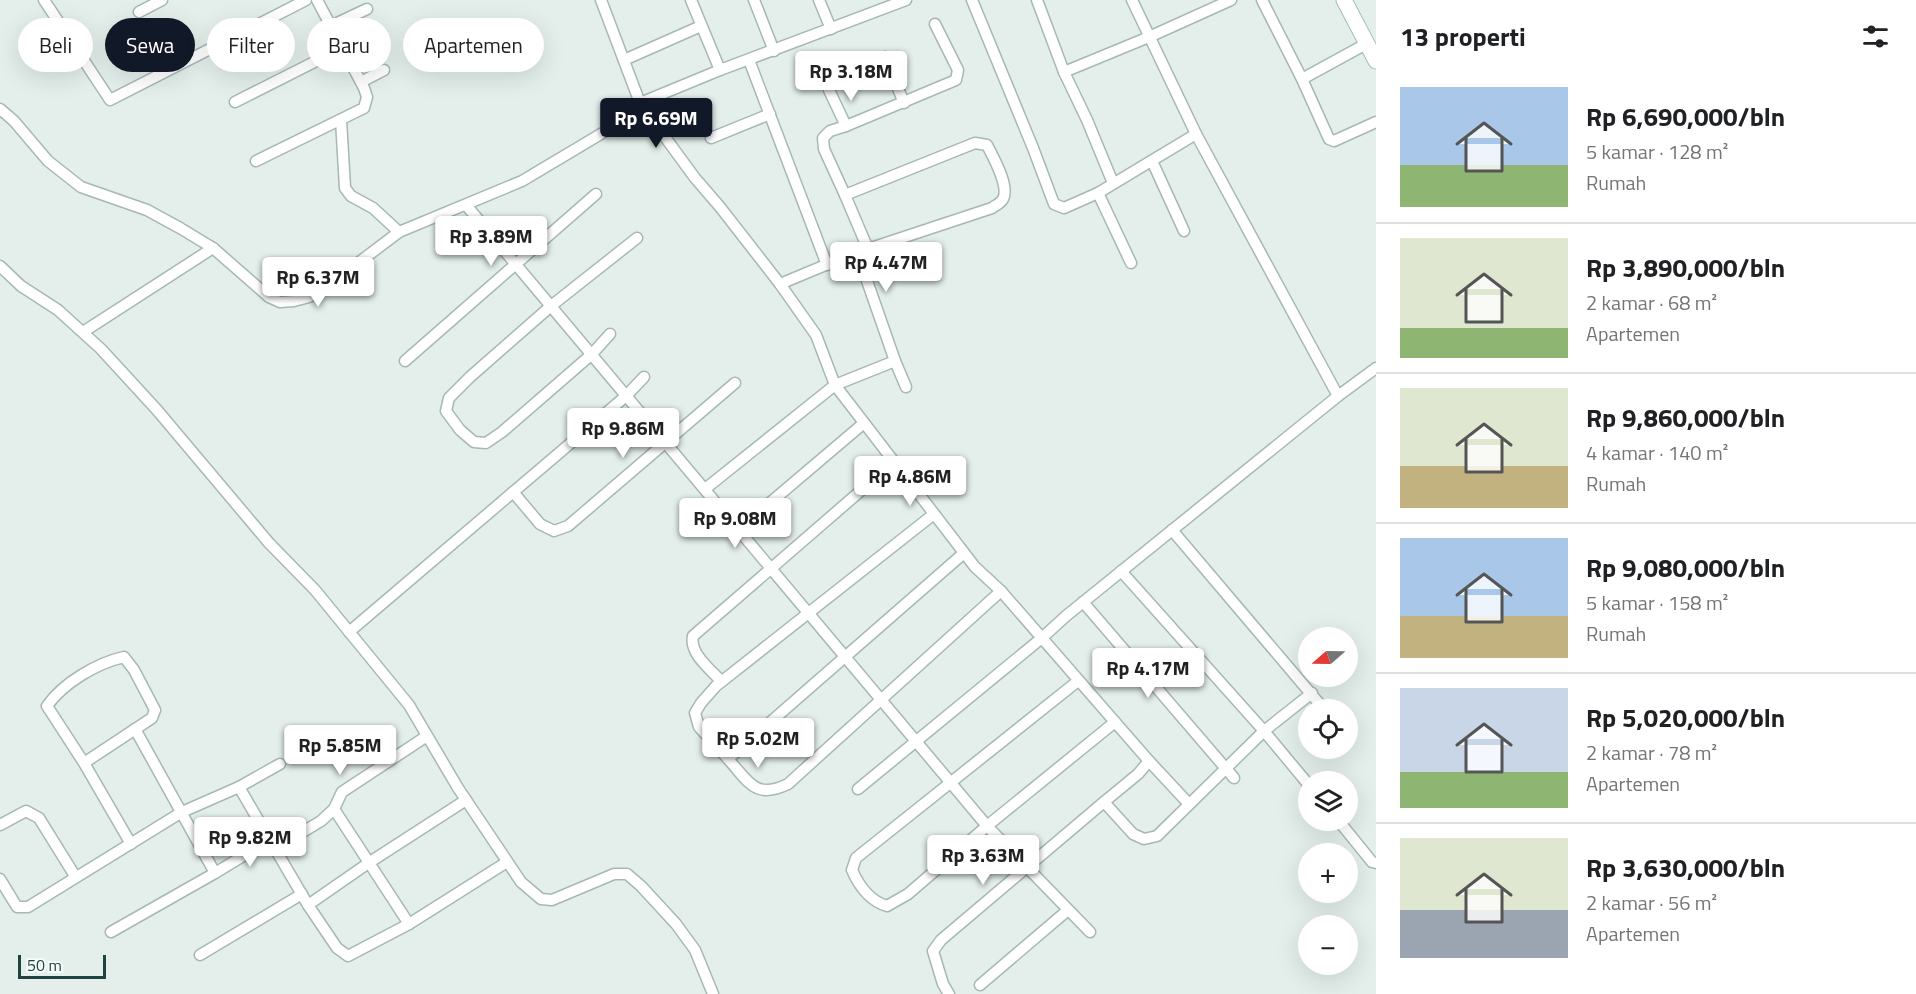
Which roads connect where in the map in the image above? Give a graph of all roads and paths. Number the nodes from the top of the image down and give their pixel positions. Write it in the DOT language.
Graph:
graph roads {
  1 [pos="44,0"];
  2 [pos="162,0"];
  3 [pos="306,0"];
  4 [pos="317,0"];
  5 [pos="601,0"];
  6 [pos="691,0"];
  7 [pos="754,0"];
  8 [pos="819,0"];
  9 [pos="906,0"];
  10 [pos="972,0"];
  11 [pos="1037,0"];
  12 [pos="1132,0"];
  13 [pos="1231,0"];
  14 [pos="1262,0"];
  15 [pos="1344,0"];
  16 [pos="1216,3"];
  17 [pos="885,4"];
  18 [pos="367,9"];
  19 [pos="139,12"];
  20 [pos="327,18"];
  21 [pos="348,18"];
  22 [pos="935,24"];
  23 [pos="701,26"];
  24 [pos="831,30"];
  25 [pos="1149,37"];
  26 [pos="1366,44"];
  27 [pos="774,51"];
  28 [pos="885,57"];
  29 [pos="624,60"];
  30 [pos="749,60"];
  31 [pos="1376,62"];
  32 [pos="307,66"];
  33 [pos="720,70"];
  34 [pos="355,72"];
  35 [pos="380,72"];
  36 [pos="1064,72"];
  37 [pos="1302,78"];
  38 [pos="361,82"];
  39 [pos="829,90"];
  40 [pos="235,102"];
  41 [pos="640,103"];
  42 [pos="904,103"];
  43 [pos="0,109"];
  44 [pos="770,114"];
  45 [pos="341,120"];
  46 [pos="1376,122"];
  47 [pos="846,126"];
  48 [pos="1196,134"];
  49 [pos="711,138"];
  50 [pos="256,160"];
  51 [pos="1152,161"];
  52 [pos="1113,183"];
  53 [pos="1098,193"];
  54 [pos="596,194"];
  55 [pos="845,195"];
  56 [pos="466,205"];
  57 [pos="1184,231"];
  58 [pos="399,232"];
  59 [pos="637,238"];
  60 [pos="213,248"];
  61 [pos="862,250"];
  62 [pos="1131,262"];
  63 [pos="516,264"];
  64 [pos="827,265"];
  65 [pos="0,266"];
  66 [pos="780,284"];
  67 [pos="551,306"];
  68 [pos="83,332"];
  69 [pos="610,334"];
  70 [pos="592,354"];
  71 [pos="405,361"];
  72 [pos="895,361"];
  73 [pos="1376,368"];
  74 [pos="644,377"];
  75 [pos="735,383"];
  76 [pos="835,385"];
  77 [pos="906,387"];
  78 [pos="626,396"];
  79 [pos="1338,396"];
  80 [pos="864,423"];
  81 [pos="664,441"];
  82 [pos="894,462"];
  83 [pos="705,489"];
  84 [pos="513,492"];
  85 [pos="934,514"];
  86 [pos="738,530"];
  87 [pos="1172,530"];
  88 [pos="964,553"];
  89 [pos="770,568"];
  90 [pos="1121,571"];
  91 [pos="1001,591"];
  92 [pos="1083,602"];
  93 [pos="808,613"];
  94 [pos="349,632"];
  95 [pos="1043,637"];
  96 [pos="844,656"];
  97 [pos="722,681"];
  98 [pos="1078,681"];
  99 [pos="1312,693"];
  100 [pos="1316,699"];
  101 [pos="880,700"];
  102 [pos="1115,722"];
  103 [pos="135,729"];
  104 [pos="1264,731"];
  105 [pos="426,736"];
  106 [pos="916,742"];
  107 [pos="728,759"];
  108 [pos="1149,761"];
  109 [pos="84,763"];
  110 [pos="280,764"];
  111 [pos="1225,767"];
  112 [pos="1298,772"];
  113 [pos="1234,778"];
  114 [pos="951,783"];
  115 [pos="239,787"];
  116 [pos="858,789"];
  117 [pos="466,801"];
  118 [pos="1104,802"];
  119 [pos="1189,804"];
  120 [pos="334,809"];
  121 [pos="182,812"];
  122 [pos="0,825"];
  123 [pos="987,826"];
  124 [pos="1347,831"];
  125 [pos="273,843"];
  126 [pos="131,844"];
  127 [pos="370,862"];
  128 [pos="507,862"];
  129 [pos="1376,863"];
  130 [pos="1027,867"];
  131 [pos="215,873"];
  132 [pos="75,876"];
  133 [pos="0,879"];
  134 [pos="302,894"];
  135 [pos="308,905"];
  136 [pos="1068,910"];
  137 [pos="409,924"];
  138 [pos="111,932"];
  139 [pos="1090,932"];
  140 [pos="200,955"];
  141 [pos="980,985"];
  142 [pos="713,994"];
  143 [pos="949,994"];
  1 -- 3 [label="street"];
  2 -- 19 [label="street"];
  4 -- 20 [label="street"];
  5 -- 29 [label="street"];
  6 -- 23 [label="street"];
  7 -- 27 [label="street"];
  8 -- 24 [label="street"];
  9 -- 17 [label="street"];
  10 -- 53 [label="street"];
  11 -- 36 [label="street"];
  12 -- 25 [label="street"];
  13 -- 16 [label="street"];
  14 -- 37 [label="street"];
  15 -- 26 [label="street"];
  16 -- 25 [label="street"];
  17 -- 24 [label="street"];
  18 -- 21 [label="street"];
  22 -- 42 [label="street"];
  23 -- 29 [label="street"];
  23 -- 33 [label="street"];
  24 -- 27 [label="street"];
  25 -- 36 [label="street"];
  25 -- 48 [label="street"];
  26 -- 31 [label="street"];
  26 -- 37 [label="street"];
  27 -- 30 [label="street"];
  28 -- 42 [label="street"];
  29 -- 41 [label="street"];
  30 -- 33 [label="street"];
  30 -- 44 [label="street"];
  32 -- 40 [label="street"];
  33 -- 41 [label="street"];
  34 -- 38 [label="street"];
  35 -- 38 [label="street"];
  36 -- 52 [label="street"];
  37 -- 46 [label="street"];
  38 -- 45 [label="street"];
  39 -- 47 [label="street"];
  41 -- 56 [label="street"];
  41 -- 66 [label="street"];
  42 -- 47 [label="street"];
  43 -- 60 [label="street"];
  44 -- 49 [label="street"];
  44 -- 64 [label="street"];
  45 -- 50 [label="street"];
  45 -- 58 [label="street"];
  47 -- 55 [label="street"];
  48 -- 51 [label="street"];
  48 -- 79 [label="street"];
  51 -- 52 [label="street"];
  51 -- 57 [label="street"];
  52 -- 53 [label="street"];
  53 -- 62 [label="street"];
  54 -- 63 [label="street"];
  55 -- 61 [label="street"];
  55 -- 61 [label="street"];
  56 -- 58 [label="street"];
  56 -- 63 [label="street"];
  58 -- 60 [label="street"];
  59 -- 67 [label="street"];
  60 -- 68 [label="street"];
  61 -- 64 [label="street"];
  61 -- 72 [label="street"];
  63 -- 67 [label="street"];
  63 -- 71 [label="street"];
  64 -- 66 [label="street"];
  65 -- 68 [label="street"];
  66 -- 76 [label="street"];
  67 -- 70 [label="street"];
  67 -- 70 [label="street"];
  68 -- 94 [label="street"];
  69 -- 70 [label="street"];
  70 -- 78 [label="street"];
  72 -- 76 [label="street"];
  72 -- 77 [label="street"];
  73 -- 79 [label="street"];
  74 -- 78 [label="street"];
  75 -- 81 [label="street"];
  76 -- 80 [label="street"];
  76 -- 83 [label="street"];
  78 -- 81 [label="street"];
  78 -- 84 [label="street"];
  79 -- 87 [label="street"];
  80 -- 82 [label="street"];
  80 -- 86 [label="street"];
  81 -- 83 [label="street"];
  81 -- 84 [label="street"];
  82 -- 85 [label="street"];
  82 -- 89 [label="street"];
  83 -- 86 [label="street"];
  84 -- 94 [label="street"];
  85 -- 88 [label="street"];
  85 -- 93 [label="street"];
  86 -- 89 [label="street"];
  87 -- 90 [label="street"];
  87 -- 99 [label="street"];
  88 -- 91 [label="street"];
  88 -- 96 [label="street"];
  89 -- 93 [label="street"];
  89 -- 97 [label="street"];
  90 -- 92 [label="street"];
  90 -- 104 [label="street"];
  91 -- 95 [label="street"];
  91 -- 101 [label="street"];
  92 -- 95 [label="street"];
  92 -- 111 [label="street"];
  93 -- 96 [label="street"];
  93 -- 97 [label="street"];
  94 -- 105 [label="street"];
  95 -- 98 [label="street"];
  95 -- 106 [label="street"];
  96 -- 101 [label="street"];
  96 -- 107 [label="street"];
  97 -- 107 [label="street"];
  98 -- 102 [label="street"];
  98 -- 114 [label="street"];
  99 -- 100 [label="street"];
  99 -- 104 [label="street"];
  101 -- 106 [label="street"];
  101 -- 107 [label="street"];
  102 -- 108 [label="street"];
  102 -- 123 [label="street"];
  103 -- 109 [label="street"];
  103 -- 109 [label="street"];
  103 -- 121 [label="street"];
  104 -- 111 [label="street"];
  104 -- 112 [label="street"];
  105 -- 117 [label="street"];
  105 -- 120 [label="street"];
  106 -- 114 [label="street"];
  106 -- 116 [label="street"];
  108 -- 118 [label="street"];
  108 -- 119 [label="street"];
  109 -- 126 [label="street"];
  110 -- 115 [label="street"];
  111 -- 113 [label="street"];
  111 -- 119 [label="street"];
  114 -- 123 [label="street"];
  114 -- 123 [label="street"];
  115 -- 121 [label="street"];
  115 -- 125 [label="street"];
  117 -- 127 [label="street"];
  117 -- 128 [label="street"];
  118 -- 119 [label="street"];
  118 -- 130 [label="street"];
  120 -- 125 [label="street"];
  120 -- 127 [label="street"];
  121 -- 126 [label="street"];
  121 -- 131 [label="street"];
  122 -- 132 [label="street"];
  123 -- 130 [label="street"];
  124 -- 129 [label="street"];
  125 -- 131 [label="street"];
  125 -- 134 [label="street"];
  126 -- 132 [label="street"];
  127 -- 135 [label="street"];
  127 -- 137 [label="street"];
  128 -- 137 [label="street"];
  128 -- 142 [label="street"];
  130 -- 136 [label="street"];
  130 -- 143 [label="street"];
  131 -- 138 [label="street"];
  132 -- 133 [label="street"];
  134 -- 135 [label="street"];
  134 -- 140 [label="street"];
  135 -- 137 [label="street"];
  136 -- 139 [label="street"];
  136 -- 141 [label="street"];
}
